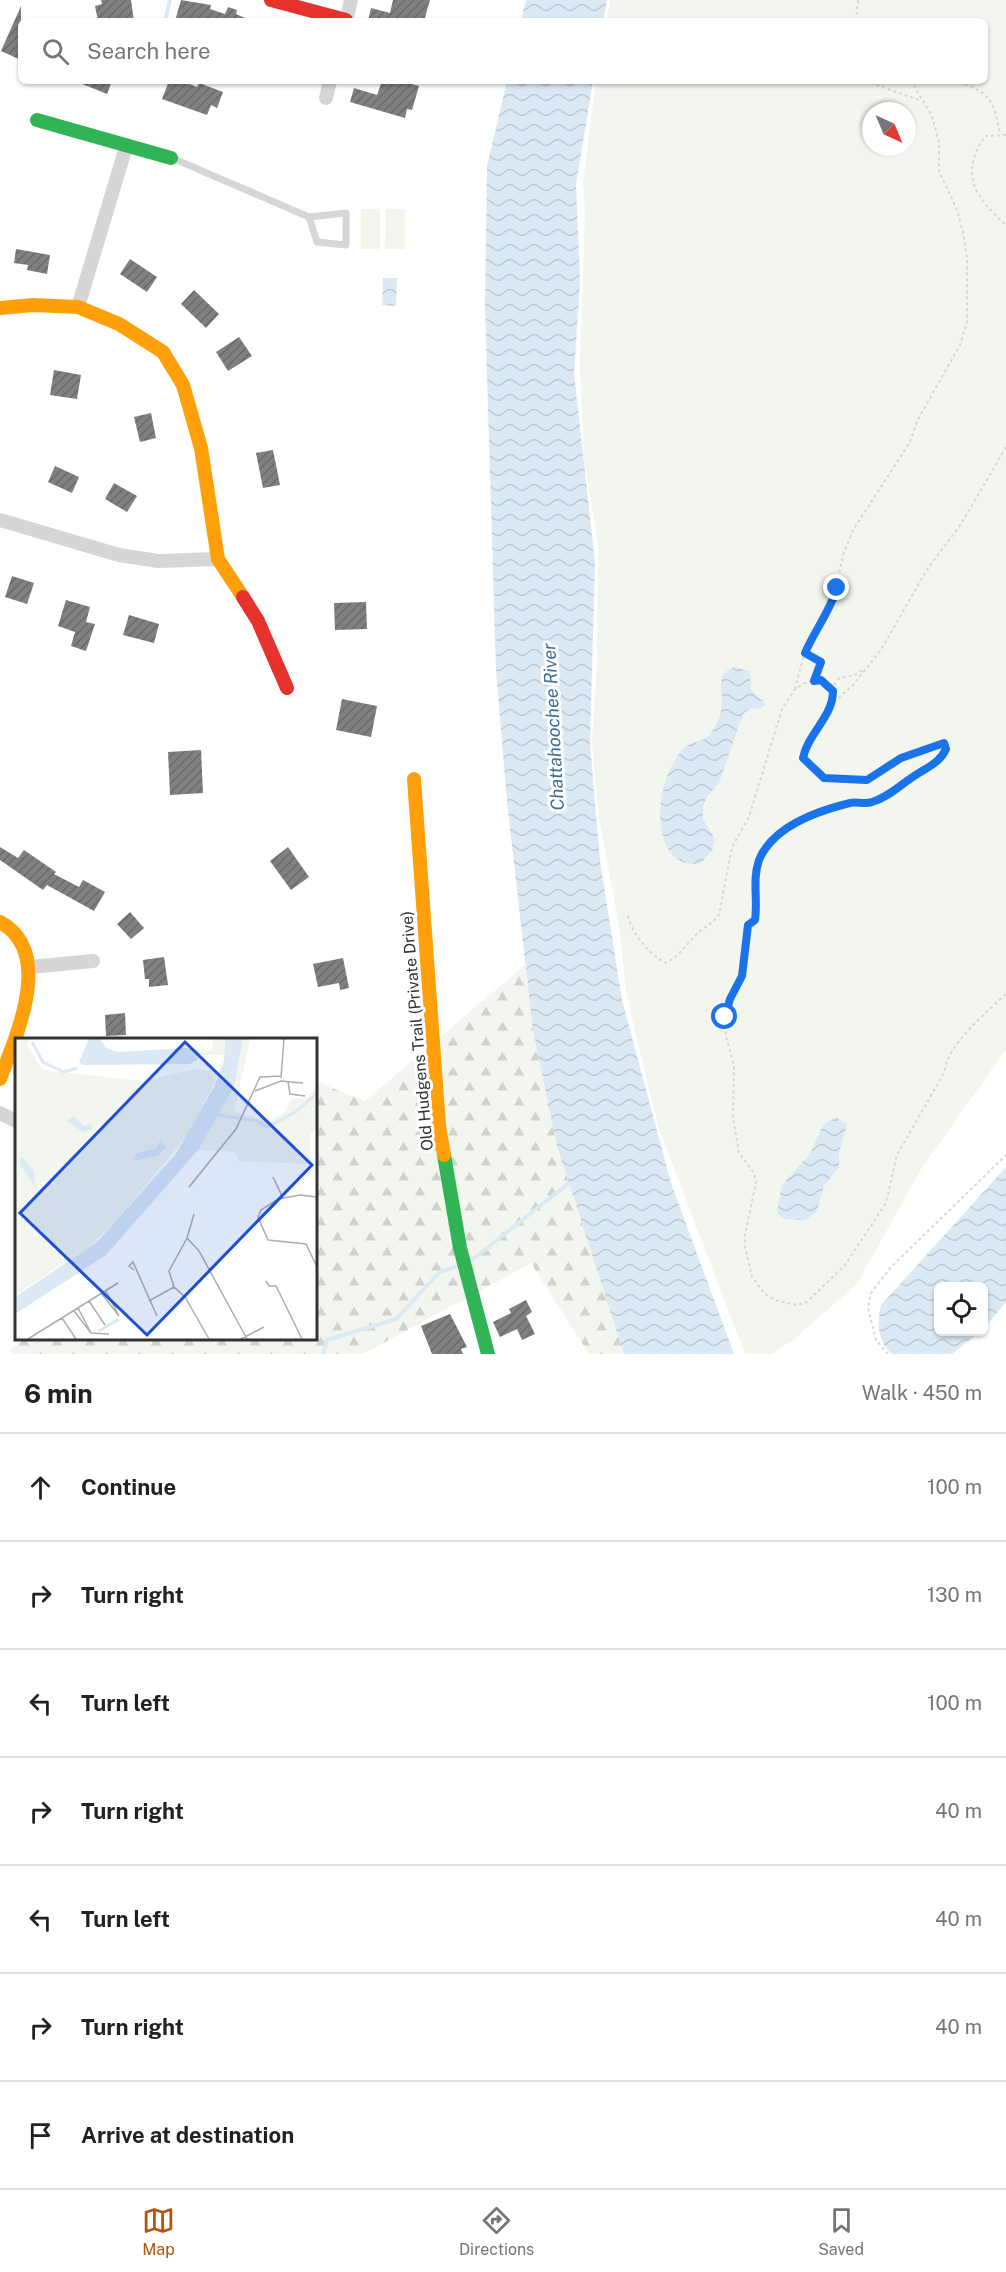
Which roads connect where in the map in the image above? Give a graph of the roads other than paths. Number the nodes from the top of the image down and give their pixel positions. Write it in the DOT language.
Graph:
graph roads {
  1 [pos="271,0"];
  2 [pos="351,0"];
  3 [pos="335,18"];
  4 [pos="347,18"];
  5 [pos="329,84"];
  6 [pos="326,98"];
  7 [pos="37,120"];
  8 [pos="126,147"];
  9 [pos="171,158"];
  10 [pos="309,217"];
  11 [pos="78,307"];
  12 [pos="0,308"];
  13 [pos="0,520"];
  14 [pos="218,559"];
  15 [pos="287,688"];
  16 [pos="414,779"];
  17 [pos="0,922"];
  18 [pos="93,962"];
  19 [pos="30,967"];
  20 [pos="15,1038"];
  21 [pos="15,1039"];
  22 [pos="0,1079"];
  23 [pos="0,1113"];
  24 [pos="15,1120"];
  25 [pos="488,1354"];
  1 -- 3 [label="street"];
  2 -- 4 [label="street"];
  5 -- 6 [label="street"];
  7 -- 8 [label="street"];
  8 -- 9 [label="street"];
  8 -- 11 [label="street"];
  9 -- 10 [label="lane"];
  10 -- 10 [label="lane"];
  11 -- 12 [label="street"];
  11 -- 14 [label="street"];
  13 -- 14 [label="street"];
  14 -- 15 [label="street"];
  16 -- 25 [label="street, Old Hudgens Trail (Private Drive)"];
  17 -- 19 [label="street"];
  18 -- 19 [label="street"];
  19 -- 20 [label="street"];
  21 -- 22 [label="street"];
  23 -- 24 [label="street"];
}
